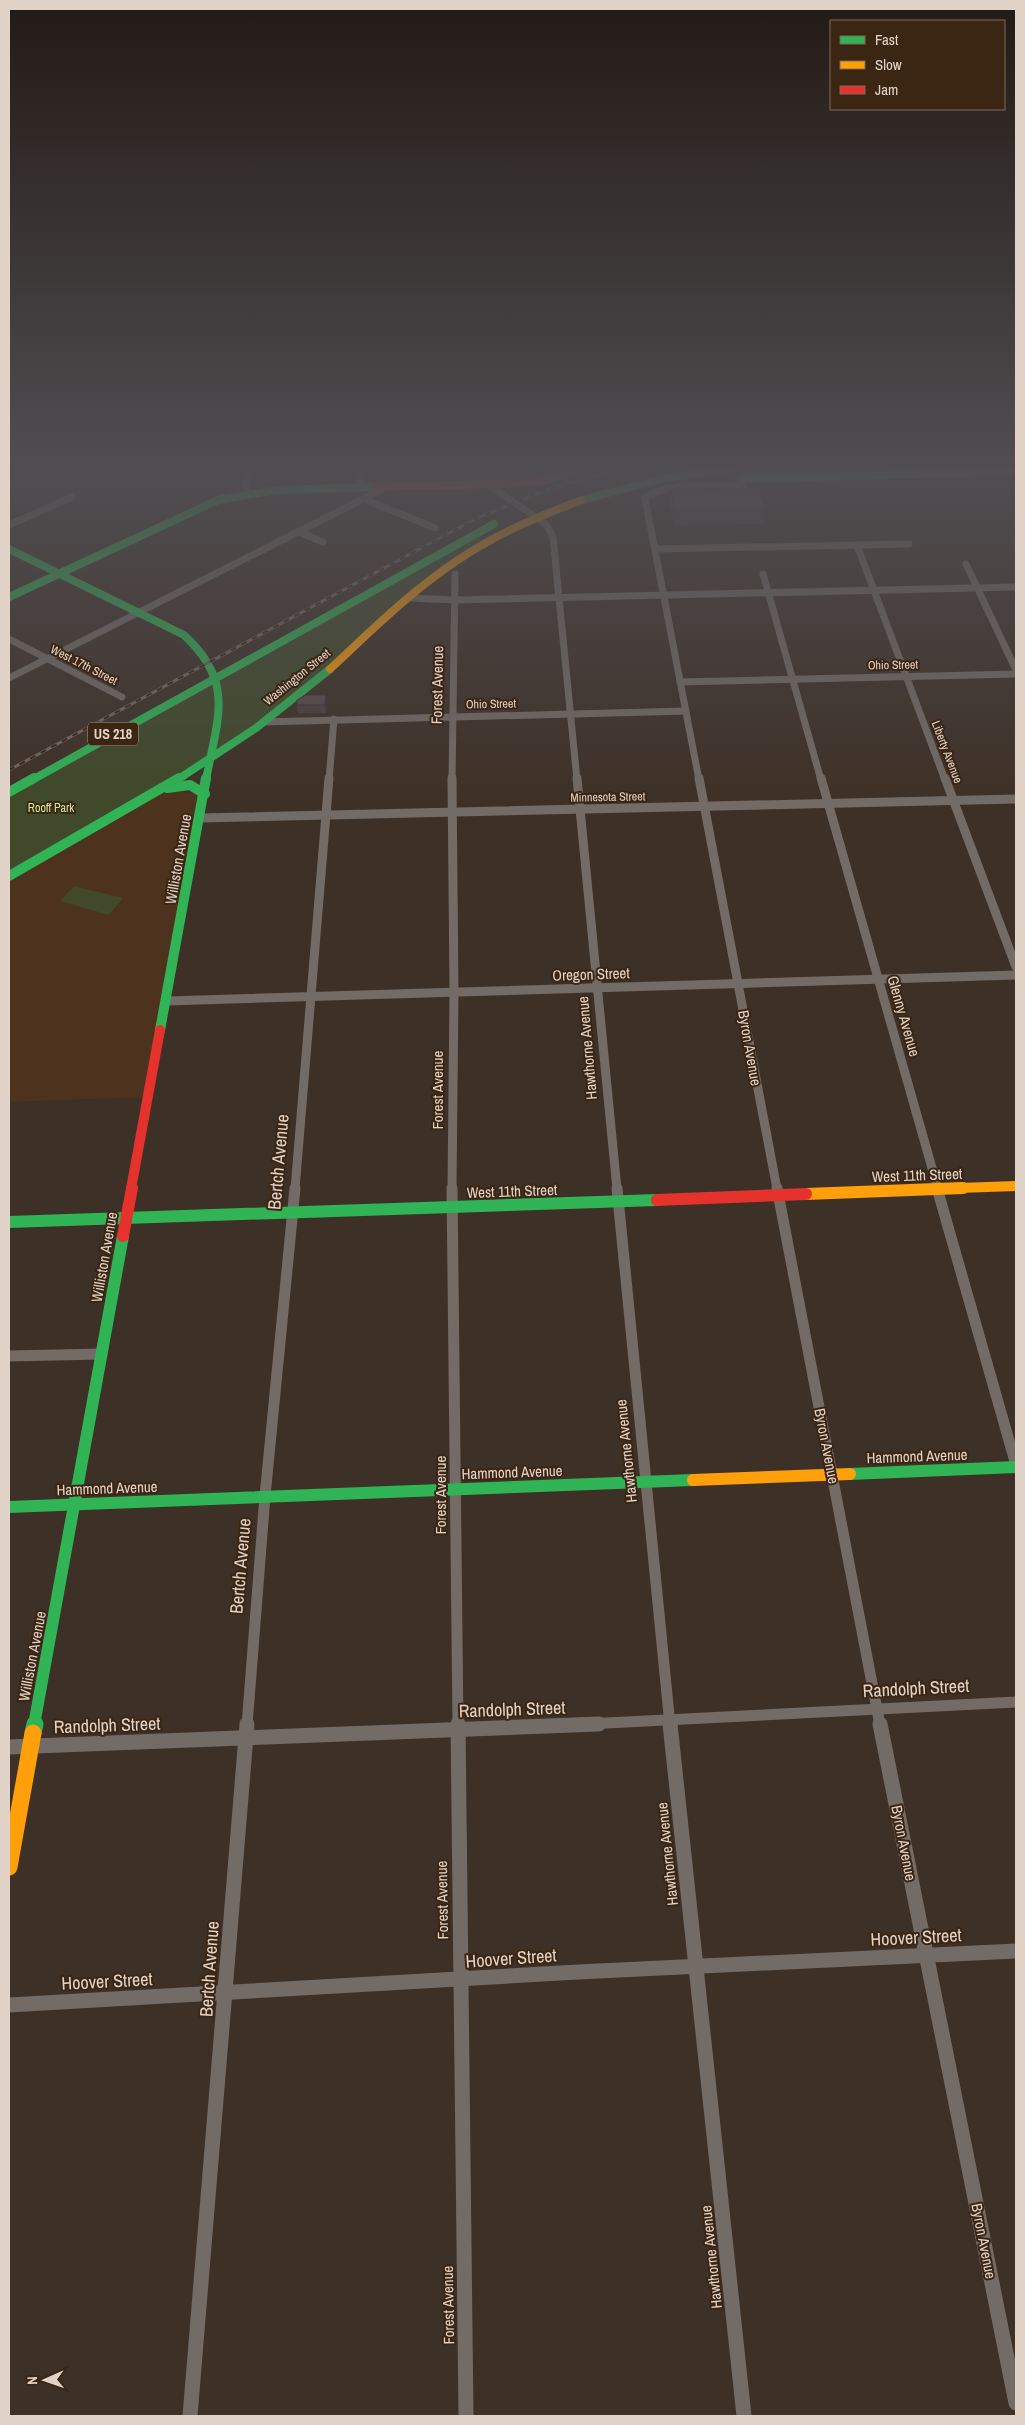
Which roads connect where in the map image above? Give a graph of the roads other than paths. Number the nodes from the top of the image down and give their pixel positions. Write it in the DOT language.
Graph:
graph roads {
  1 [pos="47,579"];
  2 [pos="73,579"];
  3 [pos="205,579"];
  4 [pos="394,579"];
  5 [pos="434,579"];
  6 [pos="455,579"];
  7 [pos="557,579"];
  8 [pos="661,579"];
  9 [pos="765,579"];
  10 [pos="870,579"];
  11 [pos="974,579"];
  12 [pos="1016,587"];
  13 [pos="423,588"];
  14 [pos="978,588"];
  15 [pos="874,590"];
  16 [pos="769,593"];
  17 [pos="664,595"];
  18 [pos="9,597"];
  19 [pos="559,597"];
  20 [pos="412,598"];
  21 [pos="434,598"];
  22 [pos="454,600"];
  23 [pos="140,612"];
  24 [pos="9,639"];
  25 [pos="47,659"];
  26 [pos="1016,670"];
  27 [pos="1016,674"];
  28 [pos="906,676"];
  29 [pos="217,677"];
  30 [pos="9,678"];
  31 [pos="793,679"];
  32 [pos="680,682"];
  33 [pos="122,697"];
  34 [pos="280,710"];
  35 [pos="686,710"];
  36 [pos="569,713"];
  37 [pos="452,716"];
  38 [pos="334,718"];
  39 [pos="298,719"];
  40 [pos="264,722"];
  41 [pos="211,758"];
  42 [pos="156,790"];
  43 [pos="9,792"];
  44 [pos="205,794"];
  45 [pos="953,799"];
  46 [pos="1016,799"];
  47 [pos="828,803"];
  48 [pos="704,806"];
  49 [pos="578,809"];
  50 [pos="452,812"];
  51 [pos="325,816"];
  52 [pos="200,818"];
  53 [pos="9,876"];
  54 [pos="1016,966"];
  55 [pos="1016,975"];
  56 [pos="878,979"];
  57 [pos="738,983"];
  58 [pos="597,988"];
  59 [pos="454,992"];
  60 [pos="310,996"];
  61 [pos="167,1001"];
  62 [pos="1016,1186"];
  63 [pos="938,1189"];
  64 [pos="778,1196"];
  65 [pos="617,1202"];
  66 [pos="452,1207"];
  67 [pos="293,1213"];
  68 [pos="126,1220"];
  69 [pos="9,1222"];
  70 [pos="102,1354"];
  71 [pos="9,1356"];
  72 [pos="1016,1466"];
  73 [pos="833,1474"];
  74 [pos="645,1481"];
  75 [pos="457,1489"];
  76 [pos="265,1496"];
  77 [pos="75,1504"];
  78 [pos="9,1506"];
  79 [pos="1016,1702"];
  80 [pos="877,1710"];
  81 [pos="670,1721"];
  82 [pos="456,1730"];
  83 [pos="246,1738"];
  84 [pos="30,1747"];
  85 [pos="9,1748"];
  86 [pos="9,1867"];
  87 [pos="1016,1951"];
  88 [pos="926,1955"];
  89 [pos="695,1966"];
  90 [pos="459,1980"];
  91 [pos="226,1992"];
  92 [pos="9,2005"];
  93 [pos="1016,2403"];
  94 [pos="190,2416"];
  95 [pos="466,2416"];
  96 [pos="744,2416"];
  1 -- 18 [label="main road"];
  2 -- 23 [label="main road, Williston Avenue"];
  3 -- 23 [label="street"];
  4 -- 29 [label="main road, US 218"];
  5 -- 13 [label="main road, Washington Street"];
  6 -- 22 [label="street, Forest Avenue"];
  7 -- 19 [label="street, Hawthorne Avenue"];
  8 -- 17 [label="street, Byron Avenue"];
  9 -- 16 [label="street, Glenny Avenue"];
  10 -- 15 [label="street, Liberty Avenue"];
  11 -- 14 [label="street"];
  12 -- 14 [label="street"];
  13 -- 20 [label="main road, Washington Street"];
  13 -- 21 [label="street"];
  14 -- 15 [label="street"];
  14 -- 26 [label="street"];
  15 -- 16 [label="street"];
  15 -- 28 [label="street, Liberty Avenue"];
  16 -- 17 [label="street"];
  16 -- 31 [label="street, Glenny Avenue"];
  17 -- 19 [label="street"];
  17 -- 32 [label="street, Byron Avenue"];
  19 -- 22 [label="street"];
  19 -- 36 [label="street, Hawthorne Avenue"];
  20 -- 21 [label="street"];
  20 -- 34 [label="main road, Washington Street"];
  21 -- 22 [label="street"];
  22 -- 37 [label="street, Forest Avenue"];
  23 -- 25 [label="street"];
  23 -- 29 [label="main road, Williston Avenue"];
  24 -- 25 [label="street, West 17th Street"];
  25 -- 30 [label="street"];
  25 -- 33 [label="street, West 17th Street"];
  27 -- 28 [label="street, Ohio Street"];
  28 -- 31 [label="street, Ohio Street"];
  28 -- 45 [label="street, Liberty Avenue"];
  29 -- 41 [label="main road, Williston Avenue"];
  29 -- 43 [label="main road, US 218"];
  31 -- 32 [label="street, Ohio Street"];
  31 -- 47 [label="street, Glenny Avenue"];
  32 -- 35 [label="street, Byron Avenue"];
  34 -- 39 [label="street, Ohio Street"];
  34 -- 40 [label="main road, Washington Street"];
  35 -- 36 [label="street, Ohio Street"];
  35 -- 48 [label="street, Byron Avenue"];
  36 -- 37 [label="street, Ohio Street"];
  36 -- 49 [label="street, Hawthorne Avenue"];
  37 -- 38 [label="street, Ohio Street"];
  37 -- 50 [label="street, Forest Avenue"];
  38 -- 39 [label="street, Ohio Street"];
  38 -- 51 [label="street, Bertch Avenue"];
  39 -- 40 [label="street, Ohio Street"];
  40 -- 41 [label="main road, Washington Street"];
  41 -- 42 [label="main road, Washington Street"];
  41 -- 44 [label="main road, Williston Avenue"];
  42 -- 44 [label="main road"];
  42 -- 53 [label="main road, Washington Street"];
  44 -- 52 [label="main road, Williston Avenue"];
  45 -- 46 [label="street, Minnesota Street"];
  45 -- 47 [label="street, Minnesota Street"];
  45 -- 54 [label="street, Liberty Avenue"];
  47 -- 48 [label="street, Minnesota Street"];
  47 -- 56 [label="street, Glenny Avenue"];
  48 -- 49 [label="street, Minnesota Street"];
  48 -- 57 [label="street, Byron Avenue"];
  49 -- 50 [label="street, Minnesota Street"];
  49 -- 58 [label="street, Hawthorne Avenue"];
  50 -- 51 [label="street, Minnesota Street"];
  50 -- 59 [label="street, Forest Avenue"];
  51 -- 52 [label="street, Minnesota Street"];
  51 -- 60 [label="street, Bertch Avenue"];
  52 -- 61 [label="main road, Williston Avenue"];
  55 -- 56 [label="street, Oregon Street"];
  56 -- 57 [label="street, Oregon Street"];
  56 -- 63 [label="street, Glenny Avenue"];
  57 -- 58 [label="street, Oregon Street"];
  57 -- 64 [label="street, Byron Avenue"];
  58 -- 59 [label="street, Oregon Street"];
  58 -- 65 [label="street, Hawthorne Avenue"];
  59 -- 60 [label="street, Oregon Street"];
  59 -- 66 [label="street, Forest Avenue"];
  60 -- 61 [label="street, Oregon Street"];
  60 -- 67 [label="street, Bertch Avenue"];
  61 -- 68 [label="main road, Williston Avenue"];
  62 -- 63 [label="main road, West 11th Street"];
  63 -- 64 [label="main road, West 11th Street"];
  63 -- 72 [label="street, Glenny Avenue"];
  64 -- 65 [label="main road, West 11th Street"];
  64 -- 73 [label="street, Byron Avenue"];
  65 -- 66 [label="main road, West 11th Street"];
  65 -- 74 [label="street, Hawthorne Avenue"];
  66 -- 67 [label="main road, West 11th Street"];
  66 -- 75 [label="street, Forest Avenue"];
  67 -- 68 [label="main road, West 11th Street"];
  67 -- 76 [label="street, Bertch Avenue"];
  68 -- 69 [label="main road, West 11th Street"];
  68 -- 70 [label="main road, Williston Avenue"];
  70 -- 71 [label="street"];
  70 -- 77 [label="main road, Williston Avenue"];
  72 -- 73 [label="main road, Hammond Avenue"];
  73 -- 74 [label="main road, Hammond Avenue"];
  73 -- 80 [label="street, Byron Avenue"];
  74 -- 75 [label="main road, Hammond Avenue"];
  74 -- 81 [label="street, Hawthorne Avenue"];
  75 -- 76 [label="main road, Hammond Avenue"];
  75 -- 82 [label="street, Forest Avenue"];
  76 -- 77 [label="main road, Hammond Avenue"];
  76 -- 83 [label="street, Bertch Avenue"];
  77 -- 78 [label="main road, Hammond Avenue"];
  77 -- 84 [label="main road, Williston Avenue"];
  79 -- 80 [label="street, Randolph Street"];
  80 -- 81 [label="street, Randolph Street"];
  80 -- 88 [label="street, Byron Avenue"];
  81 -- 82 [label="street, Randolph Street"];
  81 -- 89 [label="street, Hawthorne Avenue"];
  82 -- 83 [label="street, Randolph Street"];
  82 -- 90 [label="street, Forest Avenue"];
  83 -- 84 [label="street, Randolph Street"];
  83 -- 91 [label="street, Bertch Avenue"];
  84 -- 85 [label="street, Randolph Street"];
  84 -- 86 [label="main road, Williston Avenue"];
  87 -- 88 [label="street, Hoover Street"];
  88 -- 89 [label="street, Hoover Street"];
  88 -- 93 [label="street, Byron Avenue"];
  89 -- 90 [label="street, Hoover Street"];
  89 -- 96 [label="street, Hawthorne Avenue"];
  90 -- 91 [label="street, Hoover Street"];
  90 -- 95 [label="street, Forest Avenue"];
  91 -- 92 [label="street, Hoover Street"];
  91 -- 94 [label="street, Bertch Avenue"];
}
